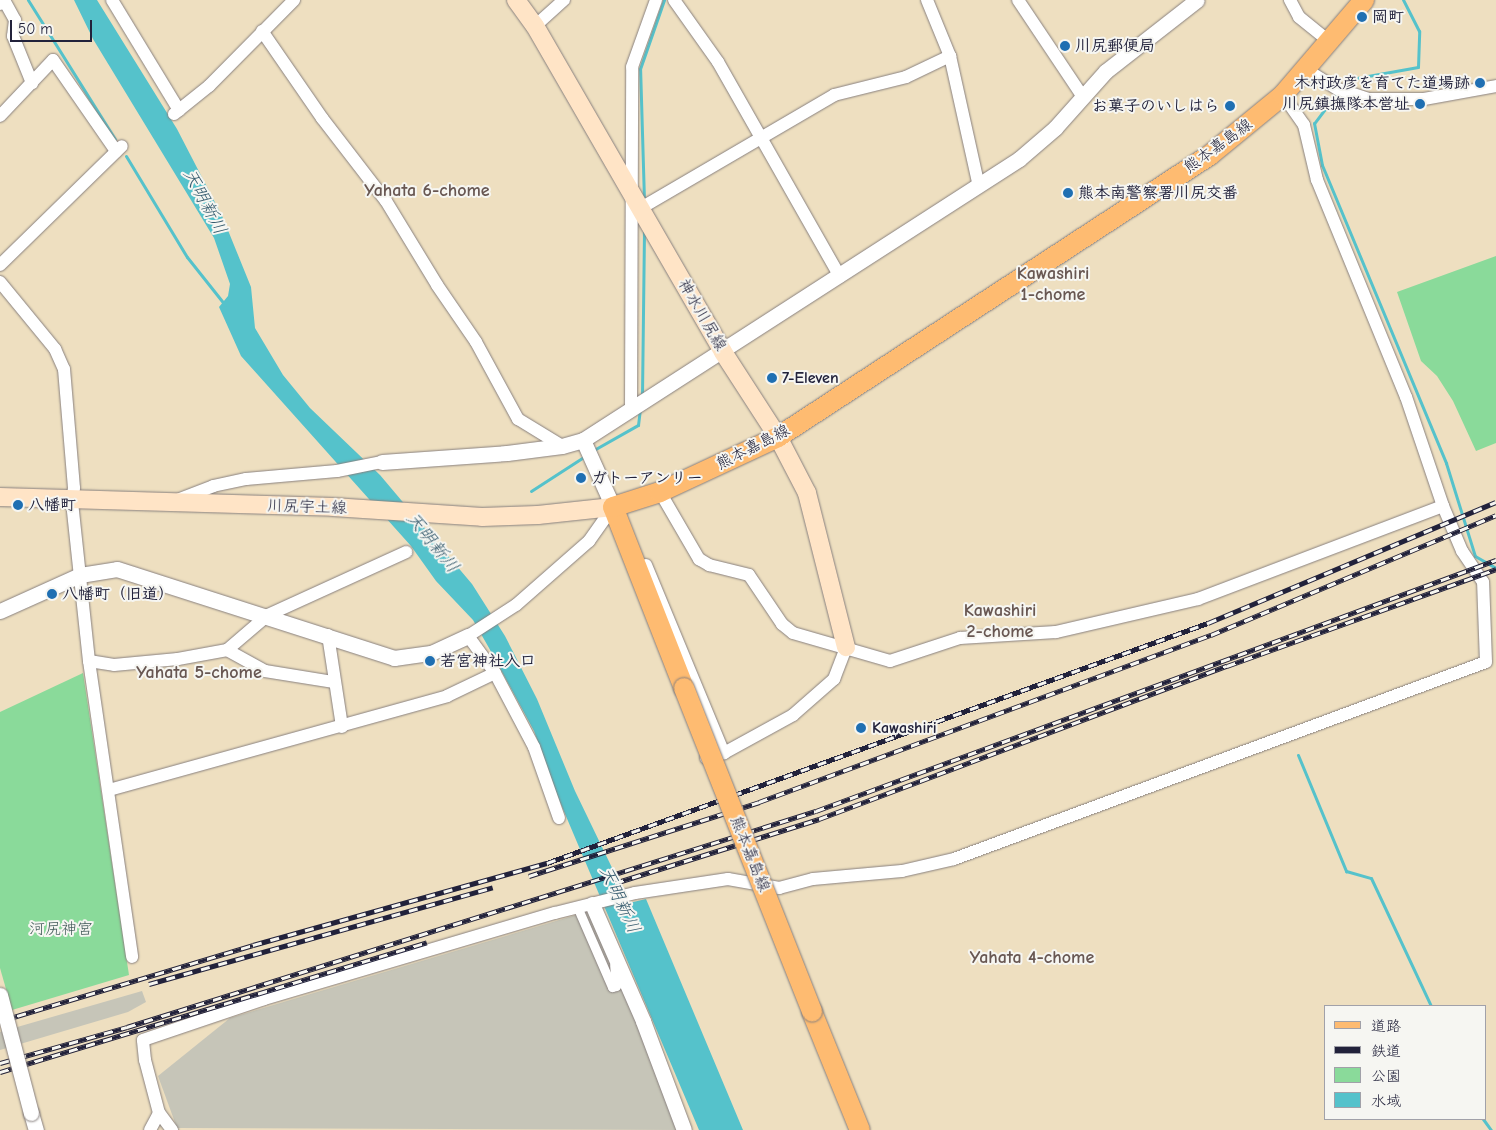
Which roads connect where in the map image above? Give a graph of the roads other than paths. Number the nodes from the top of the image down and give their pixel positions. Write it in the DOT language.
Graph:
graph roads {
  1 [pos="112,0"];
  2 [pos="294,0"];
  3 [pos="516,0"];
  4 [pos="564,0"];
  5 [pos="656,0"];
  6 [pos="674,0"];
  7 [pos="927,0"];
  8 [pos="1018,0"];
  9 [pos="1197,0"];
  10 [pos="1290,0"];
  11 [pos="1364,0"];
  12 [pos="0,4"];
  13 [pos="535,26"];
  14 [pos="262,30"];
  15 [pos="1330,42"];
  16 [pos="950,56"];
  17 [pos="1306,70"];
  18 [pos="32,83"];
  19 [pos="1496,86"];
  20 [pos="1283,95"];
  21 [pos="1083,96"];
  22 [pos="0,116"];
  23 [pos="761,137"];
  24 [pos="979,187"];
  25 [pos="632,192"];
  26 [pos="641,208"];
  27 [pos="0,265"];
  28 [pos="840,277"];
  29 [pos="0,282"];
  30 [pos="723,352"];
  31 [pos="631,410"];
  32 [pos="778,437"];
  33 [pos="583,440"];
  34 [pos="562,446"];
  35 [pos="382,462"];
  36 [pos="660,492"];
  37 [pos="0,497"];
  38 [pos="72,502"];
  39 [pos="169,503"];
  40 [pos="1444,506"];
  41 [pos="613,507"];
  42 [pos="406,552"];
  43 [pos="80,576"];
  44 [pos="1483,582"];
  45 [pos="1496,586"];
  46 [pos="0,611"];
  47 [pos="268,615"];
  48 [pos="328,635"];
  49 [pos="468,636"];
  50 [pos="846,648"];
  51 [pos="228,650"];
  52 [pos="89,662"];
  53 [pos="495,673"];
  54 [pos="334,682"];
  55 [pos="342,727"];
  56 [pos="724,753"];
  57 [pos="109,790"];
  58 [pos="559,818"];
  59 [pos="589,906"];
  60 [pos="612,947"];
  61 [pos="132,957"];
  62 [pos="0,995"];
  63 [pos="159,1113"];
  64 [pos="36,1130"];
  65 [pos="150,1130"];
  66 [pos="172,1130"];
  67 [pos="684,1130"];
  68 [pos="860,1130"];
  1 -- 14 [label="street"];
  2 -- 14 [label="street"];
  3 -- 13 [label="main road, 神水川尻線"];
  4 -- 13 [label="street"];
  5 -- 25 [label="street"];
  6 -- 23 [label="street"];
  7 -- 16 [label="street"];
  8 -- 21 [label="street"];
  9 -- 21 [label="street"];
  10 -- 15 [label="street"];
  11 -- 15 [label="main road, 熊本嘉島線"];
  12 -- 18 [label="street"];
  13 -- 25 [label="main road, 神水川尻線"];
  14 -- 34 [label="street"];
  15 -- 17 [label="main road, 熊本嘉島線"];
  16 -- 23 [label="street"];
  16 -- 24 [label="street"];
  17 -- 19 [label="street"];
  17 -- 20 [label="main road, 熊本嘉島線"];
  18 -- 22 [label="street"];
  18 -- 27 [label="street"];
  20 -- 32 [label="main road, 熊本嘉島線"];
  20 -- 40 [label="street"];
  21 -- 24 [label="street"];
  23 -- 26 [label="street"];
  23 -- 28 [label="street"];
  24 -- 28 [label="street"];
  25 -- 26 [label="main road, 神水川尻線"];
  25 -- 31 [label="street"];
  26 -- 30 [label="main road, 神水川尻線"];
  28 -- 30 [label="street"];
  29 -- 38 [label="street"];
  30 -- 31 [label="street"];
  30 -- 32 [label="main road, 神水川尻線"];
  31 -- 33 [label="street"];
  32 -- 36 [label="main road, 熊本嘉島線"];
  32 -- 50 [label="main road, 神水川尻線"];
  33 -- 34 [label="street"];
  33 -- 41 [label="street"];
  34 -- 35 [label="street"];
  35 -- 39 [label="street"];
  36 -- 41 [label="main road, 熊本嘉島線"];
  36 -- 50 [label="street"];
  37 -- 38 [label="main road, 川尻宇土線"];
  38 -- 39 [label="main road, 川尻宇土線"];
  38 -- 43 [label="street"];
  39 -- 41 [label="main road, 川尻宇土線"];
  40 -- 44 [label="street"];
  40 -- 50 [label="street"];
  41 -- 49 [label="street"];
  41 -- 56 [label="street"];
  41 -- 56 [label="street"];
  41 -- 68 [label="main road, 熊本嘉島線, bridge"];
  42 -- 47 [label="street"];
  43 -- 46 [label="street"];
  43 -- 47 [label="street"];
  43 -- 52 [label="street"];
  44 -- 45 [label="street"];
  44 -- 59 [label="street"];
  47 -- 48 [label="street"];
  47 -- 51 [label="street"];
  48 -- 49 [label="street"];
  48 -- 54 [label="street"];
  49 -- 53 [label="street"];
  50 -- 56 [label="street"];
  51 -- 52 [label="street"];
  51 -- 54 [label="street"];
  52 -- 57 [label="street"];
  53 -- 55 [label="street"];
  53 -- 58 [label="street"];
  54 -- 55 [label="street"];
  55 -- 57 [label="street"];
  57 -- 61 [label="street"];
  59 -- 60 [label="street"];
  59 -- 60 [label="street"];
  59 -- 63 [label="street"];
  60 -- 67 [label="street"];
  62 -- 64 [label="street, bridge"];
  63 -- 65 [label="street"];
  63 -- 66 [label="street"];
}
